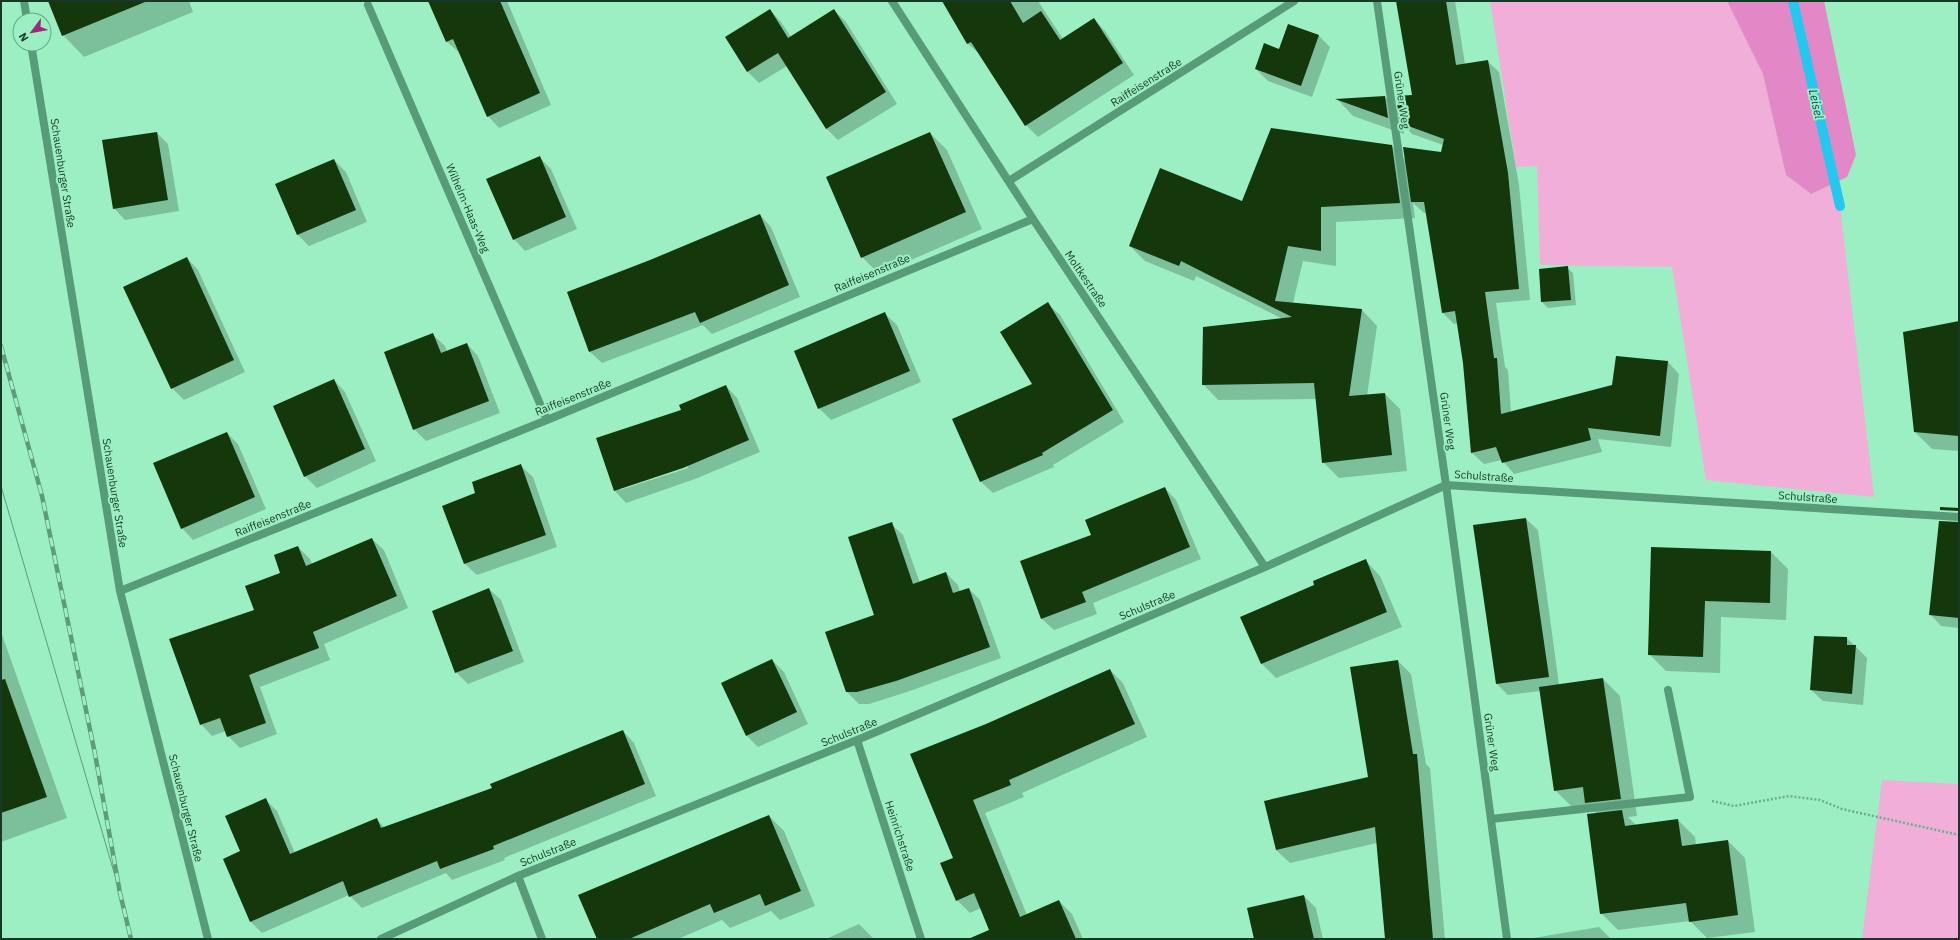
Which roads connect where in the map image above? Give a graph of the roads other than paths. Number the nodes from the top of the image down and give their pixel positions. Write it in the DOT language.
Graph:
graph roads {
  1 [pos="24,1"];
  2 [pos="892,1"];
  3 [pos="1294,1"];
  4 [pos="1377,1"];
  5 [pos="368,5"];
  6 [pos="26,12"];
  7 [pos="32,52"];
  8 [pos="1009,181"];
  9 [pos="1033,218"];
  10 [pos="547,420"];
  11 [pos="1446,485"];
  12 [pos="1959,517"];
  13 [pos="1265,567"];
  14 [pos="120,591"];
  15 [pos="1668,690"];
  16 [pos="857,740"];
  17 [pos="1491,819"];
  18 [pos="518,876"];
  19 [pos="208,939"];
  20 [pos="381,939"];
  21 [pos="542,939"];
  22 [pos="921,939"];
  23 [pos="1507,939"];
  1 -- 6 [label="street"];
  2 -- 8 [label="street, Moltkestraße"];
  3 -- 8 [label="street, Raiffeisenstraße"];
  4 -- 11 [label="street, Grüner Weg"];
  5 -- 10 [label="street, Wilhelm-Haas-Weg"];
  7 -- 14 [label="street, Schauenburger Straße"];
  8 -- 9 [label="street, Moltkestraße"];
  9 -- 10 [label="street, Raiffeisenstraße"];
  9 -- 13 [label="street, Moltkestraße"];
  10 -- 14 [label="street, Raiffeisenstraße"];
  11 -- 12 [label="street, Schulstraße"];
  11 -- 13 [label="street, Schulstraße"];
  11 -- 17 [label="street, Grüner Weg"];
  13 -- 16 [label="street, Schulstraße"];
  14 -- 19 [label="street, Schauenburger Straße"];
  15 -- 17 [label="street"];
  16 -- 18 [label="street, Schulstraße"];
  16 -- 22 [label="street, Heinrichstraße"];
  17 -- 23 [label="street, Grüner Weg"];
  18 -- 20 [label="street, Schulstraße"];
  18 -- 21 [label="street"];
}
